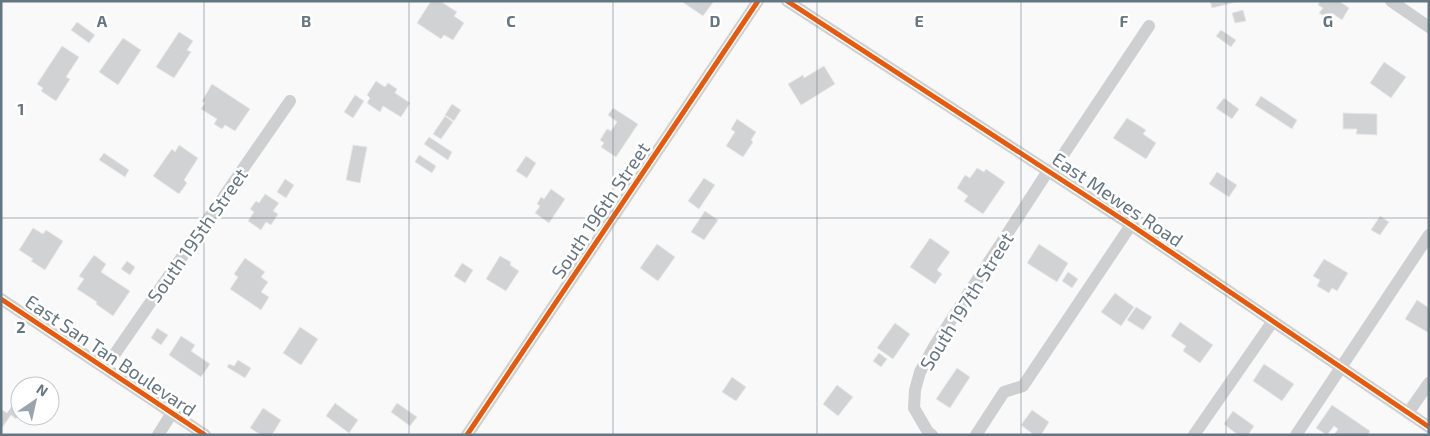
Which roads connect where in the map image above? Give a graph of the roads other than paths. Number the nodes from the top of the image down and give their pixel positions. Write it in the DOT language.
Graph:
graph roads {
  1 [pos="758,1"];
  2 [pos="787,1"];
  3 [pos="1391,1"];
  4 [pos="1148,26"];
  5 [pos="1429,27"];
  6 [pos="290,101"];
  7 [pos="1050,172"];
  8 [pos="1131,225"];
  9 [pos="1429,235"];
  10 [pos="1,300"];
  11 [pos="1273,321"];
  12 [pos="1341,367"];
  13 [pos="105,368"];
  14 [pos="1429,383"];
  15 [pos="172,413"];
  16 [pos="1408,413"];
  17 [pos="1429,427"];
  18 [pos="158,435"];
  19 [pos="205,435"];
  20 [pos="467,435"];
  21 [pos="932,435"];
  22 [pos="976,435"];
  23 [pos="1194,435"];
  24 [pos="1296,435"];
  1 -- 20 [label="street, South 196th Street"];
  2 -- 7 [label="street, East Mewes Road"];
  3 -- 5 [label="street"];
  4 -- 7 [label="street, South 197th Street"];
  6 -- 13 [label="street, South 195th Street"];
  7 -- 8 [label="street, East Mewes Road"];
  7 -- 21 [label="street, South 197th Street"];
  8 -- 11 [label="street, East Mewes Road"];
  8 -- 22 [label="street"];
  9 -- 12 [label="street"];
  10 -- 13 [label="street, East San Tan Boulevard"];
  11 -- 12 [label="street, East Mewes Road"];
  11 -- 23 [label="street"];
  12 -- 16 [label="street, East Mewes Road"];
  12 -- 24 [label="street"];
  13 -- 15 [label="street, East San Tan Boulevard"];
  14 -- 16 [label="street"];
  15 -- 18 [label="street"];
  15 -- 19 [label="street, East San Tan Boulevard"];
  16 -- 17 [label="street, East Mewes Road"];
}
